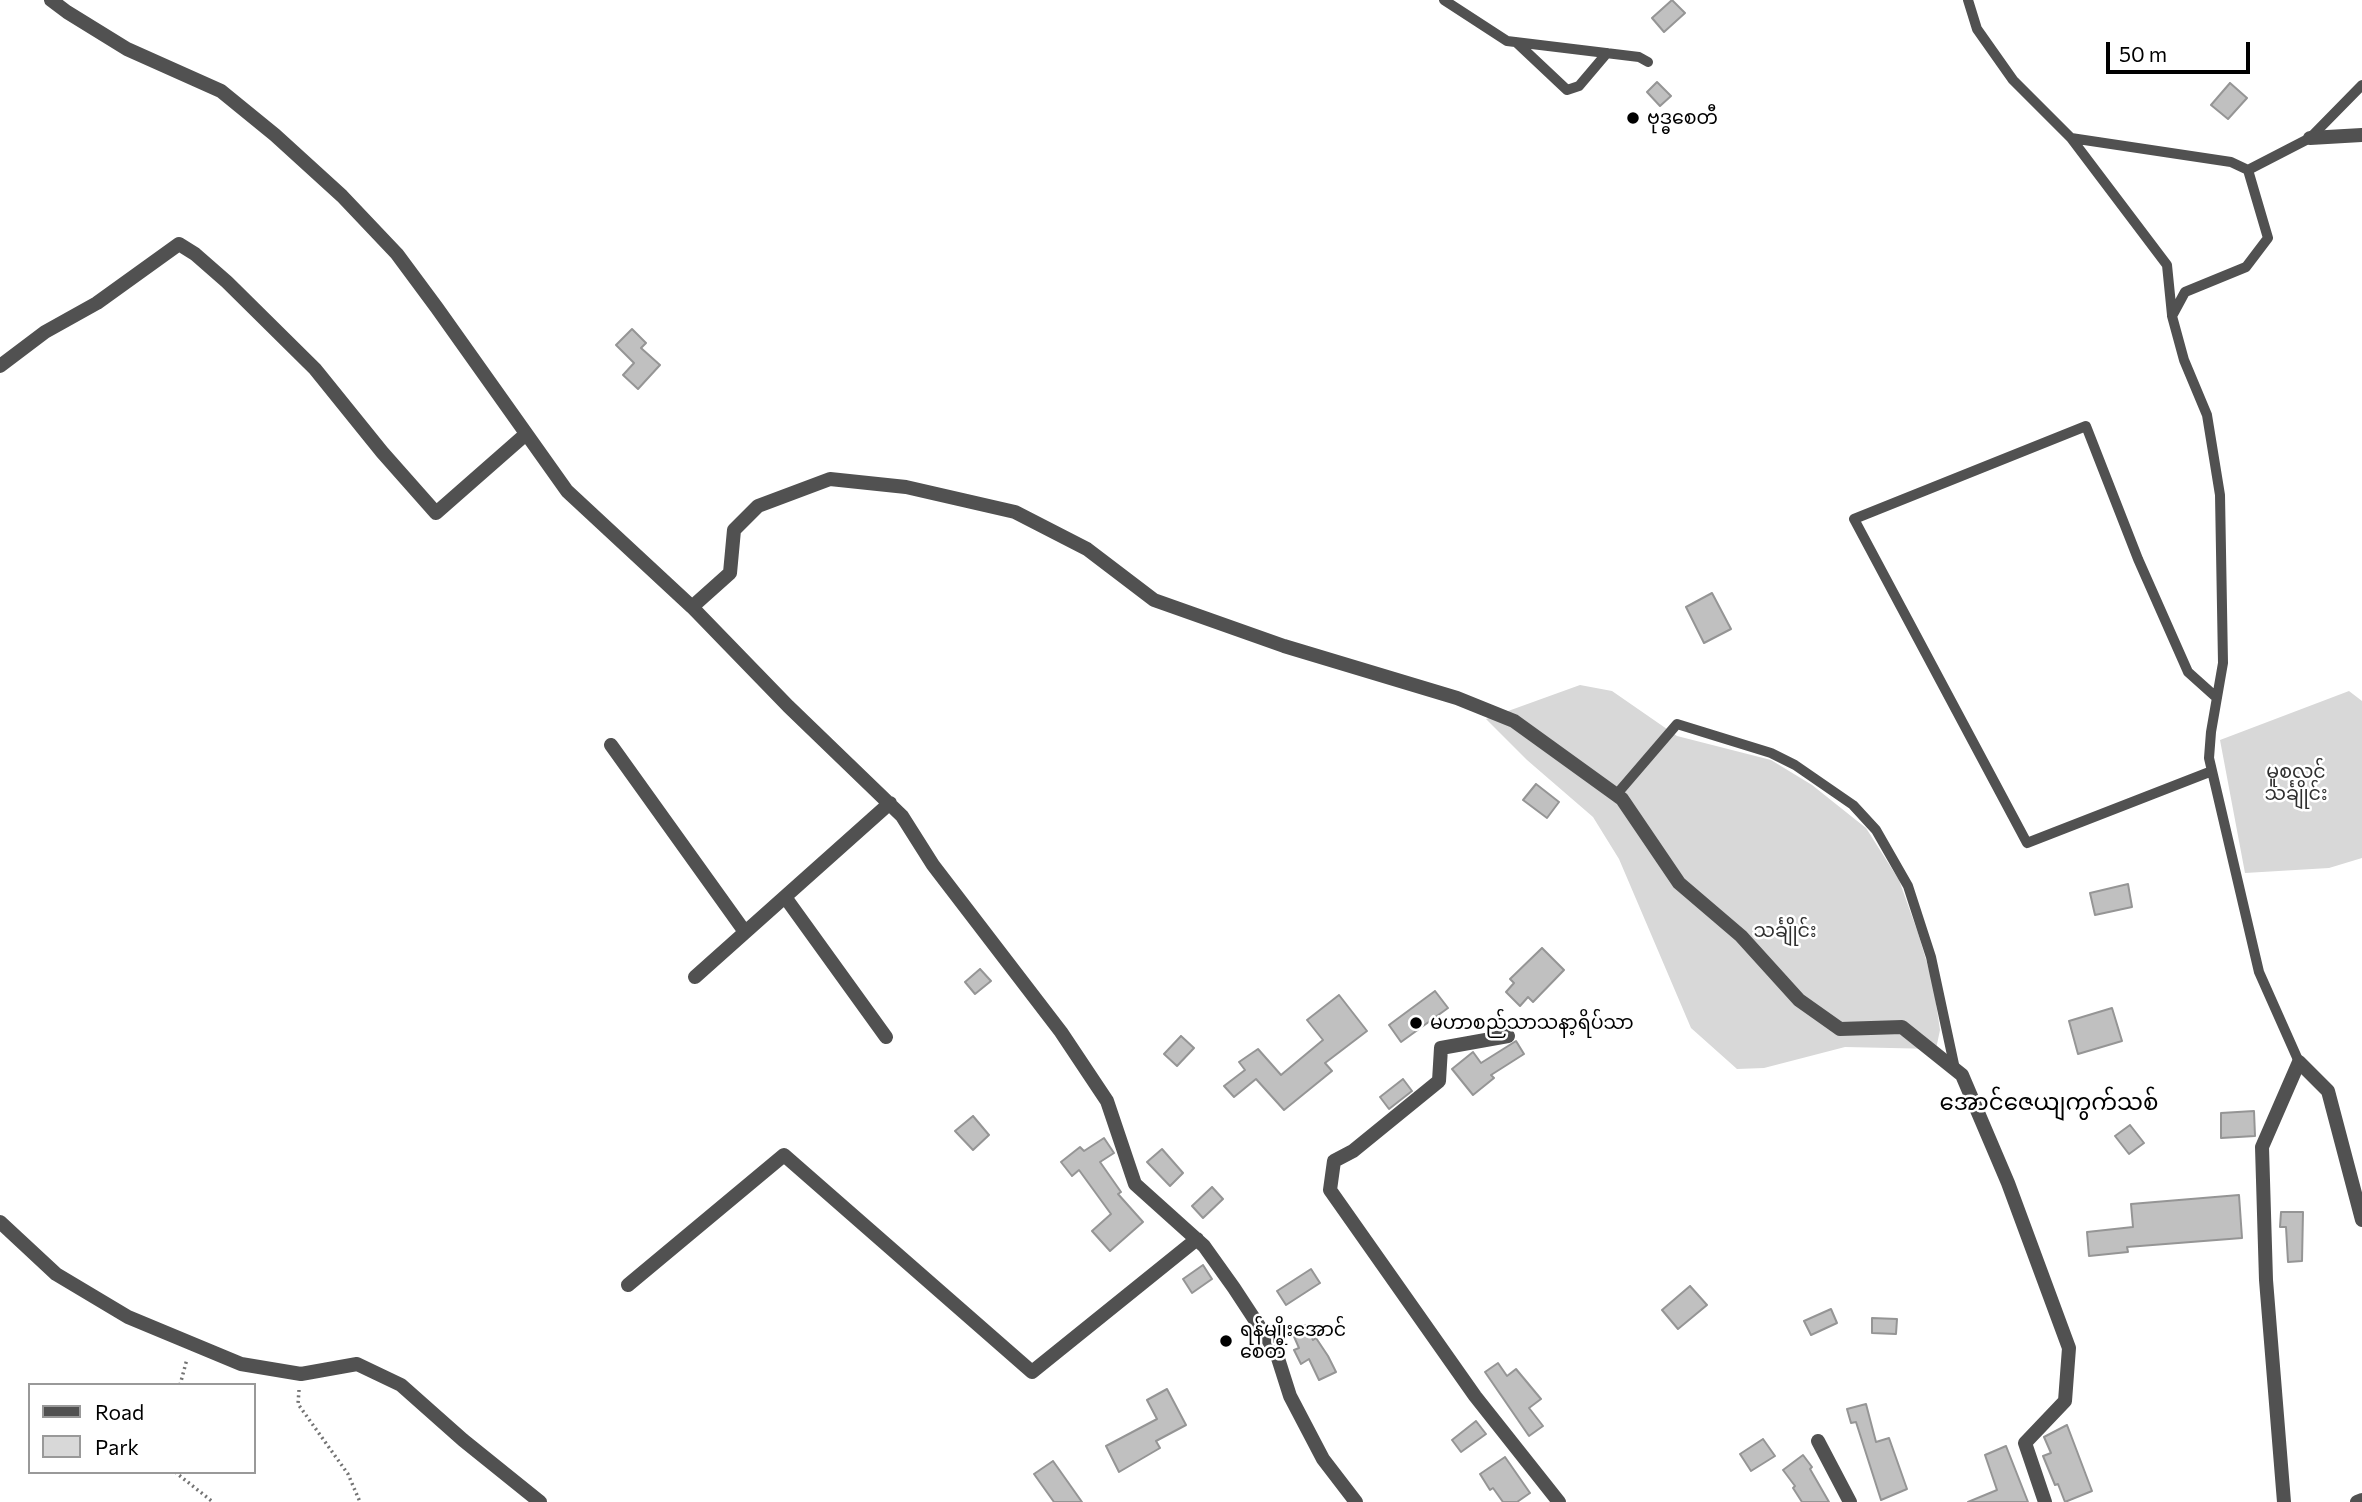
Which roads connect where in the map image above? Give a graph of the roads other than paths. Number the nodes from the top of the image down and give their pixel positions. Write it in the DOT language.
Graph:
graph roads {
  1 [pos="51,0"];
  2 [pos="1444,0"];
  3 [pos="1968,0"];
  4 [pos="1516,42"];
  5 [pos="1607,53"];
  6 [pos="1648,62"];
  7 [pos="2362,85"];
  8 [pos="2362,135"];
  9 [pos="2071,138"];
  10 [pos="2310,138"];
  11 [pos="2248,170"];
  12 [pos="2172,316"];
  13 [pos="0,366"];
  14 [pos="526,434"];
  15 [pos="692,607"];
  16 [pos="2217,698"];
  17 [pos="611,745"];
  18 [pos="2212,771"];
  19 [pos="1616,795"];
  20 [pos="890,803"];
  21 [pos="785,897"];
  22 [pos="745,932"];
  23 [pos="695,977"];
  24 [pos="1508,1036"];
  25 [pos="886,1037"];
  26 [pos="2299,1062"];
  27 [pos="1955,1070"];
  28 [pos="2362,1220"];
  29 [pos="0,1222"];
  30 [pos="1197,1240"];
  31 [pos="628,1285"];
  32 [pos="1818,1441"];
  33 [pos="2362,1500"];
  34 [pos="540,1502"];
  35 [pos="1356,1502"];
  36 [pos="1559,1502"];
  37 [pos="1850,1502"];
  38 [pos="2045,1502"];
  39 [pos="2284,1502"];
  40 [pos="2357,1502"];
  1 -- 14 [label="street"];
  2 -- 4 [label="lane"];
  3 -- 9 [label="lane"];
  4 -- 5 [label="lane"];
  4 -- 5 [label="lane"];
  5 -- 6 [label="lane"];
  7 -- 10 [label="lane"];
  8 -- 10 [label="street"];
  9 -- 11 [label="lane"];
  9 -- 12 [label="lane"];
  10 -- 11 [label="lane"];
  11 -- 12 [label="lane"];
  12 -- 16 [label="lane"];
  13 -- 14 [label="street"];
  14 -- 15 [label="street"];
  15 -- 19 [label="street"];
  15 -- 20 [label="street"];
  16 -- 18 [label="lane"];
  16 -- 18 [label="lane"];
  17 -- 22 [label="street"];
  18 -- 26 [label="lane"];
  19 -- 27 [label="street"];
  19 -- 27 [label="lane"];
  20 -- 21 [label="street"];
  20 -- 30 [label="street"];
  21 -- 22 [label="street"];
  21 -- 25 [label="street"];
  22 -- 23 [label="street"];
  24 -- 36 [label="street"];
  26 -- 28 [label="street"];
  26 -- 39 [label="street"];
  27 -- 38 [label="street"];
  29 -- 34 [label="street"];
  30 -- 31 [label="street"];
  30 -- 35 [label="street"];
  32 -- 37 [label="street"];
  33 -- 40 [label="street"];
}
